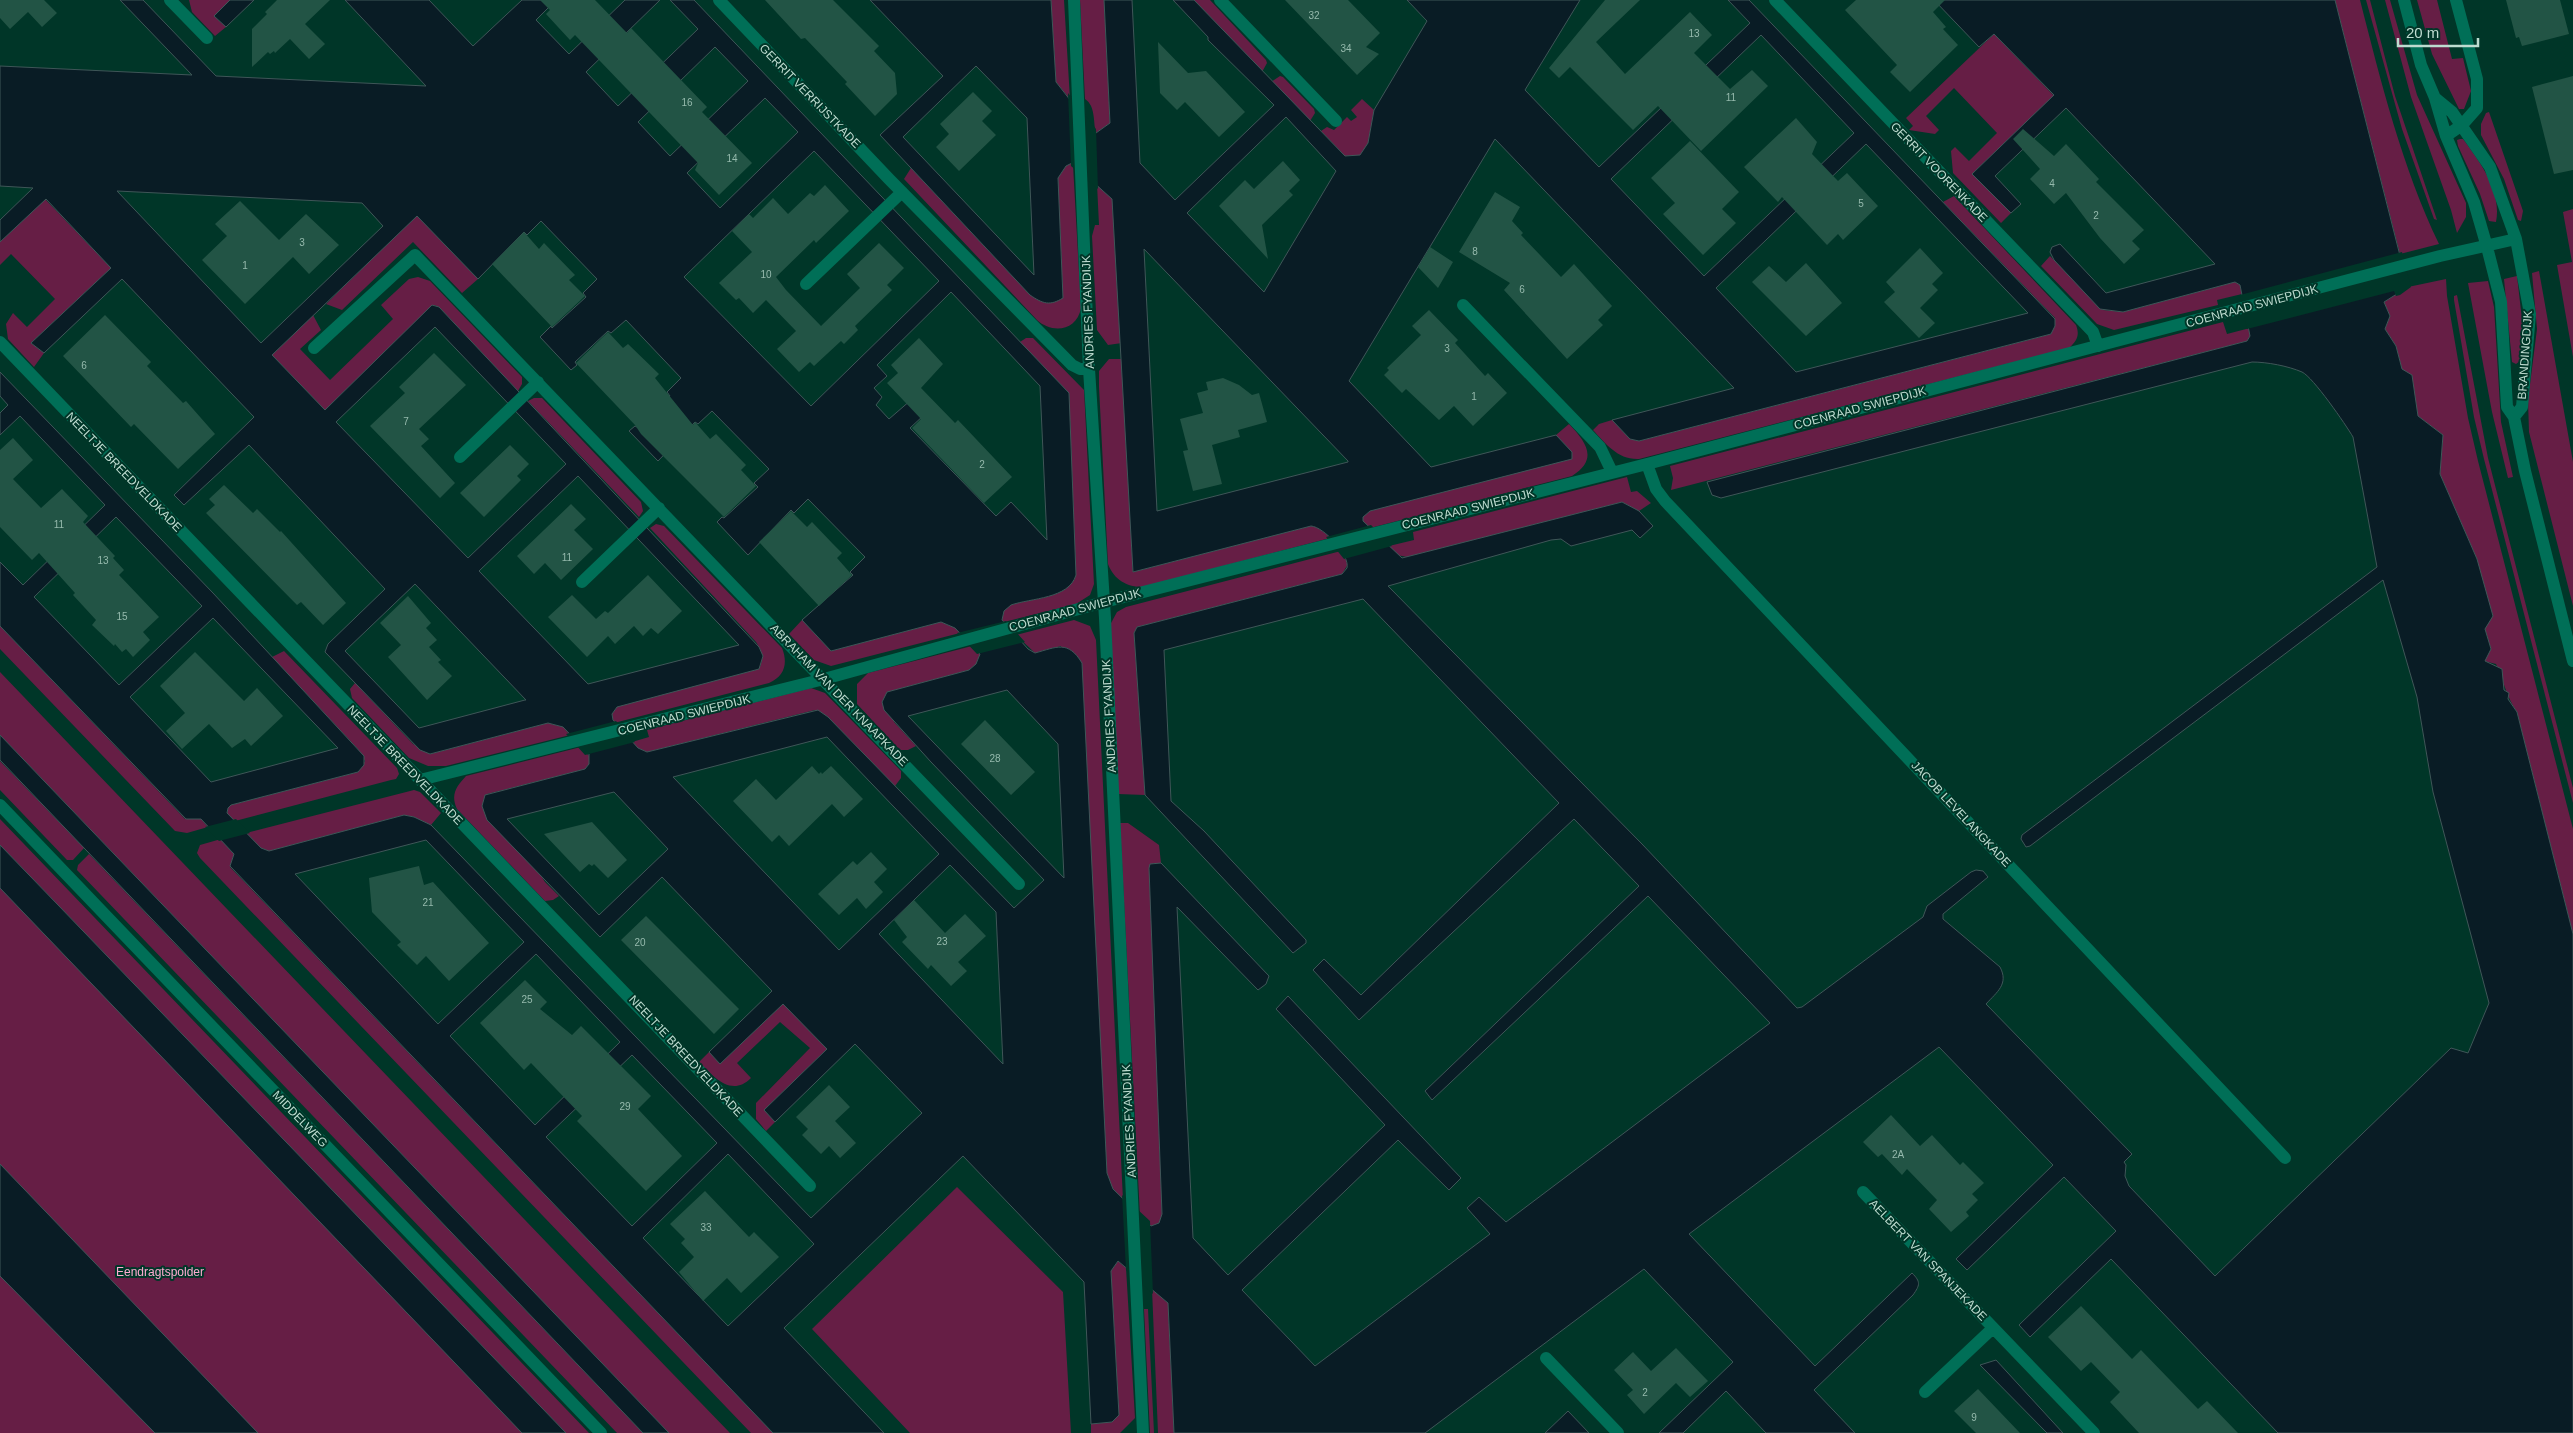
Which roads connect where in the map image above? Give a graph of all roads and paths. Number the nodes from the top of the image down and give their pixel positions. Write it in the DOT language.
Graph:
graph roads {
  1 [pos="170,0"];
  2 [pos="719,0"];
  3 [pos="1074,0"];
  4 [pos="1220,0"];
  5 [pos="1775,0"];
  6 [pos="2404,0"];
  7 [pos="2456,0"];
  8 [pos="207,38"];
  9 [pos="2435,98"];
  10 [pos="1336,121"];
  11 [pos="2462,125"];
  12 [pos="2446,136"];
  13 [pos="898,196"];
  14 [pos="2516,239"];
  15 [pos="2487,246"];
  16 [pos="806,284"];
  17 [pos="1464,305"];
  18 [pos="0,342"];
  19 [pos="2098,346"];
  20 [pos="314,348"];
  21 [pos="1090,369"];
  22 [pos="538,382"];
  23 [pos="2514,418"];
  24 [pos="460,457"];
  25 [pos="1648,464"];
  26 [pos="1612,472"];
  27 [pos="659,508"];
  28 [pos="582,582"];
  29 [pos="1104,602"];
  30 [pos="2573,661"];
  31 [pos="824,679"];
  32 [pos="420,780"];
  33 [pos="0,805"];
  34 [pos="1019,884"];
  35 [pos="2285,1158"];
  36 [pos="810,1186"];
  37 [pos="1863,1192"];
  38 [pos="1993,1328"];
  39 [pos="1546,1358"];
  40 [pos="1925,1392"];
  41 [pos="601,1433"];
  42 [pos="1143,1433"];
  43 [pos="1618,1433"];
  44 [pos="2094,1433"];
  1 -- 8 [label="street"];
  2 -- 13 [label="street, GERRIT VERRIJSTKADE"];
  3 -- 21 [label="street, ANDRIES FYANDIJK"];
  4 -- 10 [label="street"];
  5 -- 19 [label="street, GERRIT VOORENKADE"];
  6 -- 9 [label="street, BRANDINGDIJK"];
  7 -- 11 [label="street"];
  9 -- 11 [label="street, BRANDINGDIJK"];
  9 -- 12 [label="street, BRANDINGDIJK"];
  11 -- 12 [label="street"];
  11 -- 14 [label="street, BRANDINGDIJK"];
  12 -- 15 [label="street, BRANDINGDIJK"];
  13 -- 16 [label="street"];
  13 -- 21 [label="street, GERRIT VERRIJSTKADE"];
  14 -- 15 [label="street, COENRAAD SWIEPDIJK"];
  14 -- 23 [label="street, BRANDINGDIJK"];
  15 -- 19 [label="street, COENRAAD SWIEPDIJK"];
  15 -- 23 [label="street, BRANDINGDIJK"];
  17 -- 26 [label="street"];
  18 -- 32 [label="street, NEELTJE BREEDVELDKADE"];
  19 -- 25 [label="street, COENRAAD SWIEPDIJK"];
  20 -- 22 [label="street, ABRAHAM VAN DER KNAAPKADE"];
  21 -- 29 [label="street, ANDRIES FYANDIJK"];
  22 -- 24 [label="street"];
  22 -- 27 [label="street, ABRAHAM VAN DER KNAAPKADE"];
  23 -- 30 [label="street, BRANDINGDIJK"];
  25 -- 26 [label="street, COENRAAD SWIEPDIJK"];
  25 -- 35 [label="street, JACOB LEVELANGKADE"];
  26 -- 29 [label="street, COENRAAD SWIEPDIJK"];
  27 -- 28 [label="street"];
  27 -- 31 [label="street, ABRAHAM VAN DER KNAAPKADE"];
  29 -- 31 [label="street, COENRAAD SWIEPDIJK"];
  29 -- 42 [label="street, ANDRIES FYANDIJK"];
  31 -- 32 [label="street, COENRAAD SWIEPDIJK"];
  31 -- 34 [label="street, ABRAHAM VAN DER KNAAPKADE"];
  32 -- 36 [label="street, NEELTJE BREEDVELDKADE"];
  33 -- 41 [label="street, MIDDELWEG"];
  37 -- 38 [label="street, AELBERT VAN SPANJEKADE"];
  38 -- 40 [label="street, AELBERT VAN SPANJEKADE"];
  38 -- 44 [label="street, AELBERT VAN SPANJEKADE"];
  39 -- 43 [label="street"];
}
